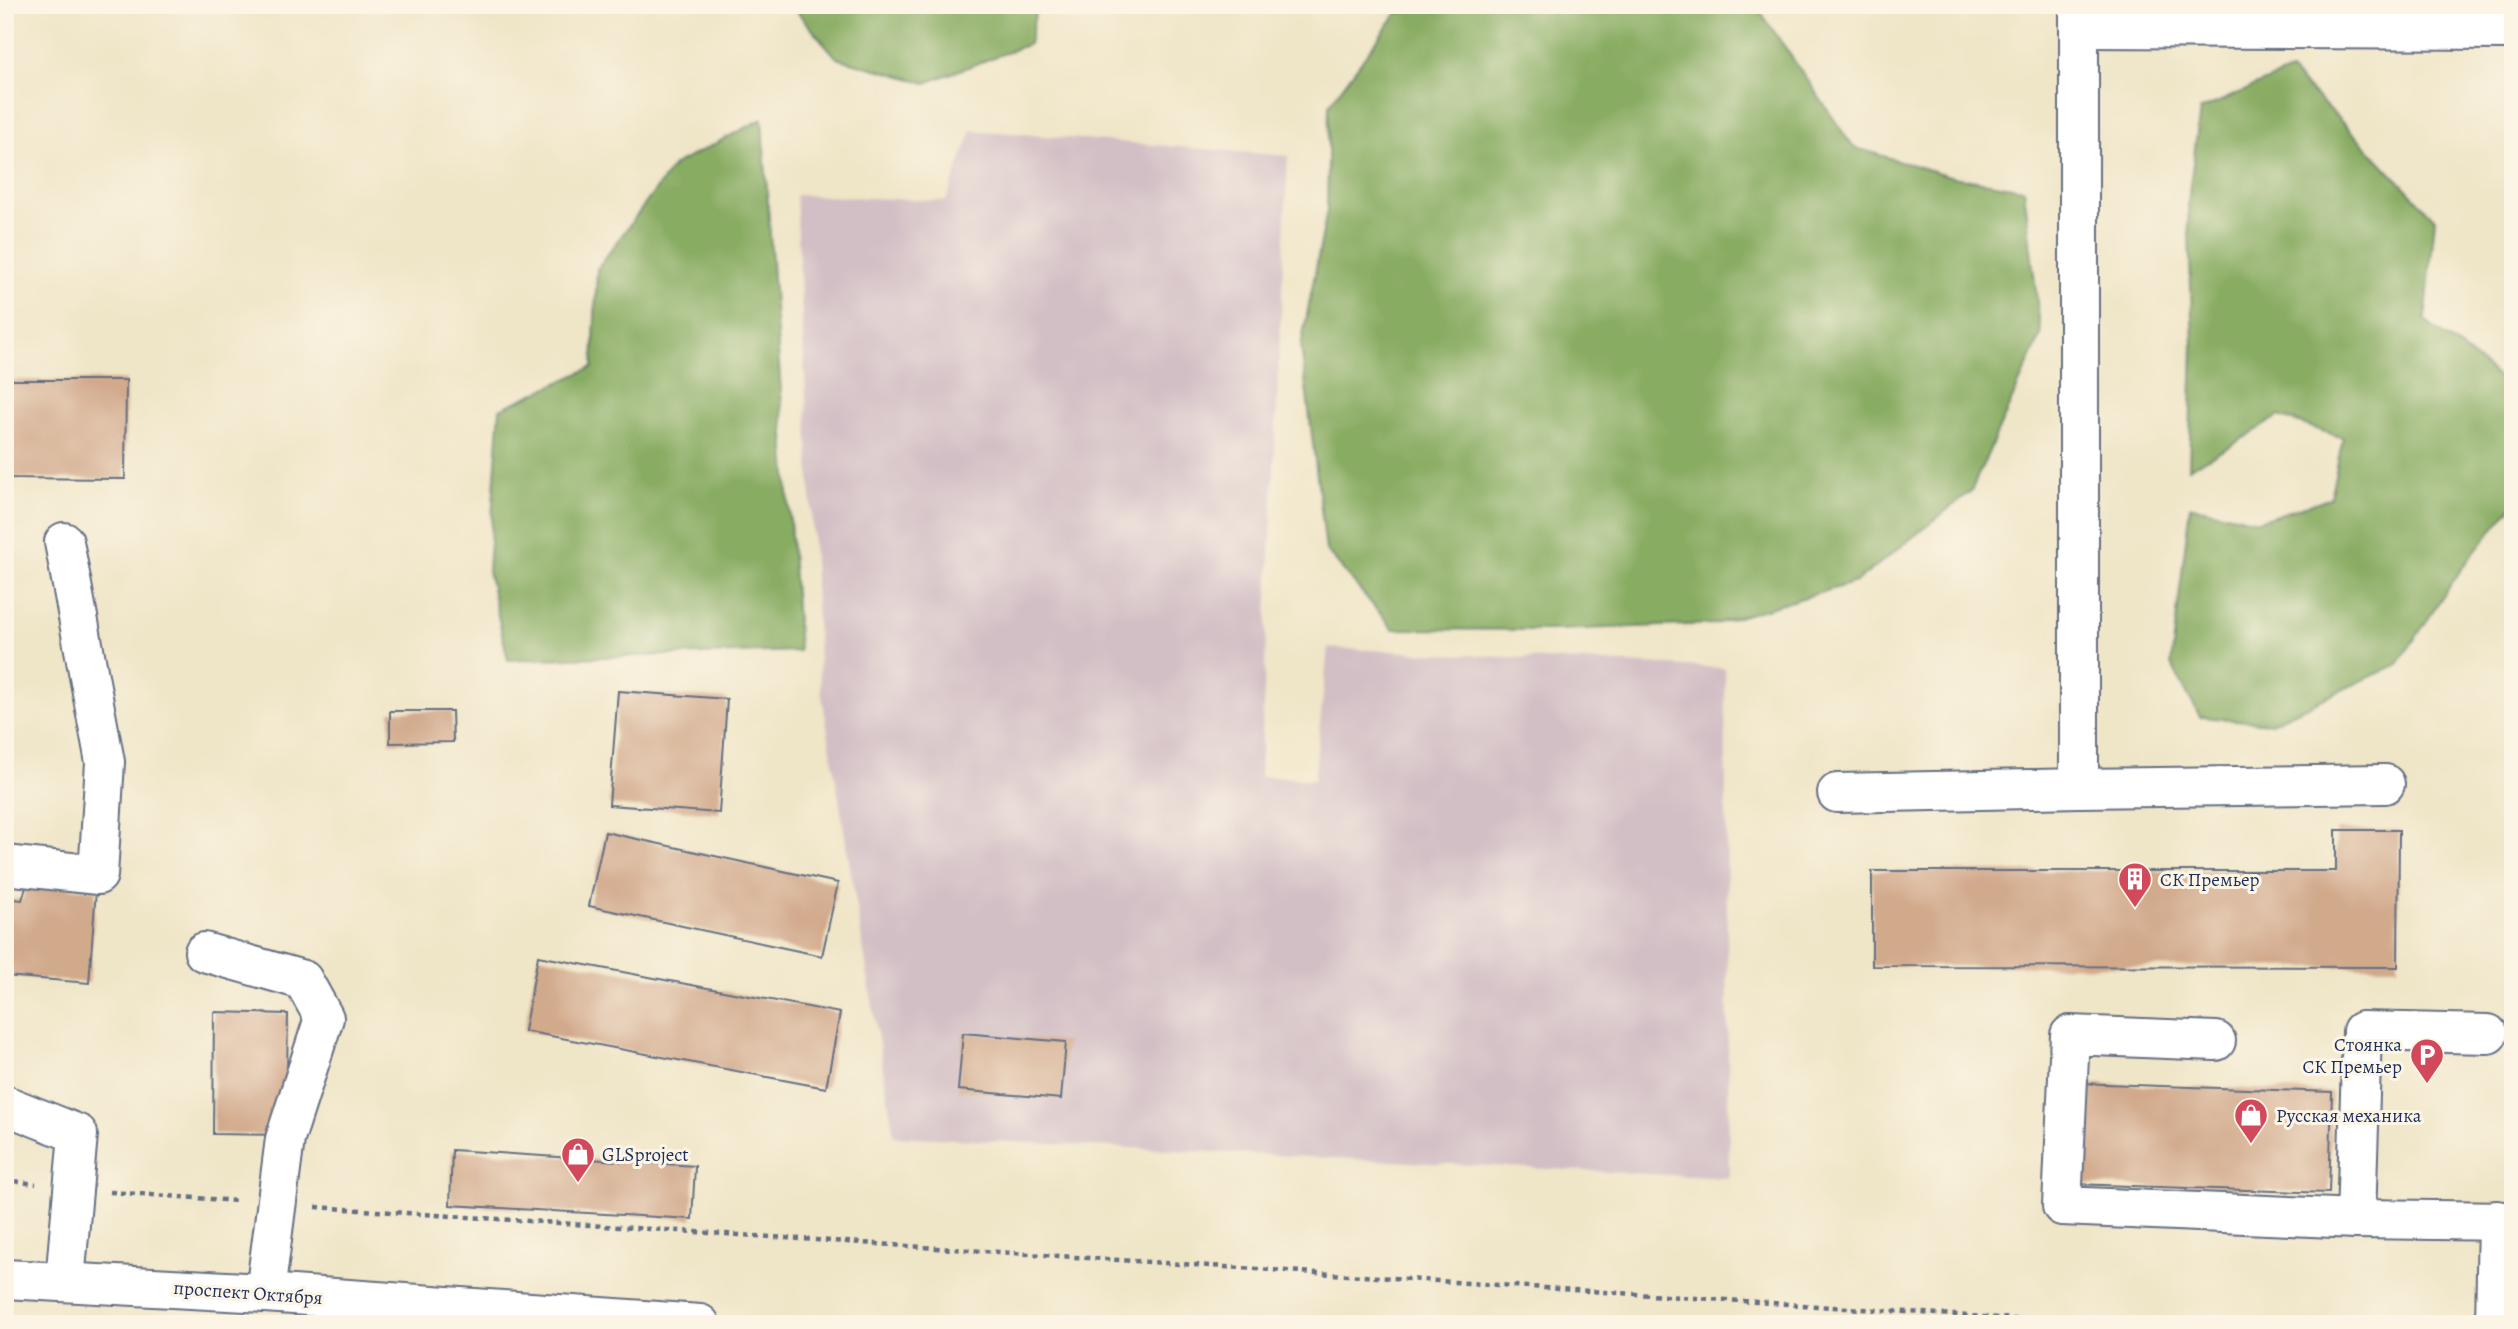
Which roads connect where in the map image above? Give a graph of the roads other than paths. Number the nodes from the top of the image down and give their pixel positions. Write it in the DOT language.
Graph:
graph roads {
  1 [pos="2079,17"];
  2 [pos="2513,30"];
  3 [pos="64,542"];
  4 [pos="2385,784"];
  5 [pos="2079,788"];
  6 [pos="1837,793"];
  7 [pos="5,865"];
  8 [pos="204,952"];
  9 [pos="2488,1034"];
  10 [pos="2216,1041"];
  11 [pos="5,1105"];
  12 [pos="2356,1219"];
  13 [pos="2505,1221"];
  14 [pos="5,1279"];
  15 [pos="65,1282"];
  16 [pos="265,1293"];
  17 [pos="700,1324"];
  18 [pos="2496,1324"];
  1 -- 2 [label="street"];
  1 -- 5 [label="street"];
  3 -- 7 [label="street"];
  4 -- 5 [label="street"];
  5 -- 6 [label="street"];
  8 -- 16 [label="street"];
  9 -- 12 [label="street"];
  10 -- 12 [label="street"];
  11 -- 15 [label="street"];
  12 -- 13 [label="street"];
  13 -- 18 [label="street"];
  14 -- 15 [label="street, проспект Октября"];
  15 -- 16 [label="street, проспект Октября"];
  16 -- 17 [label="street, проспект Октября"];
}
